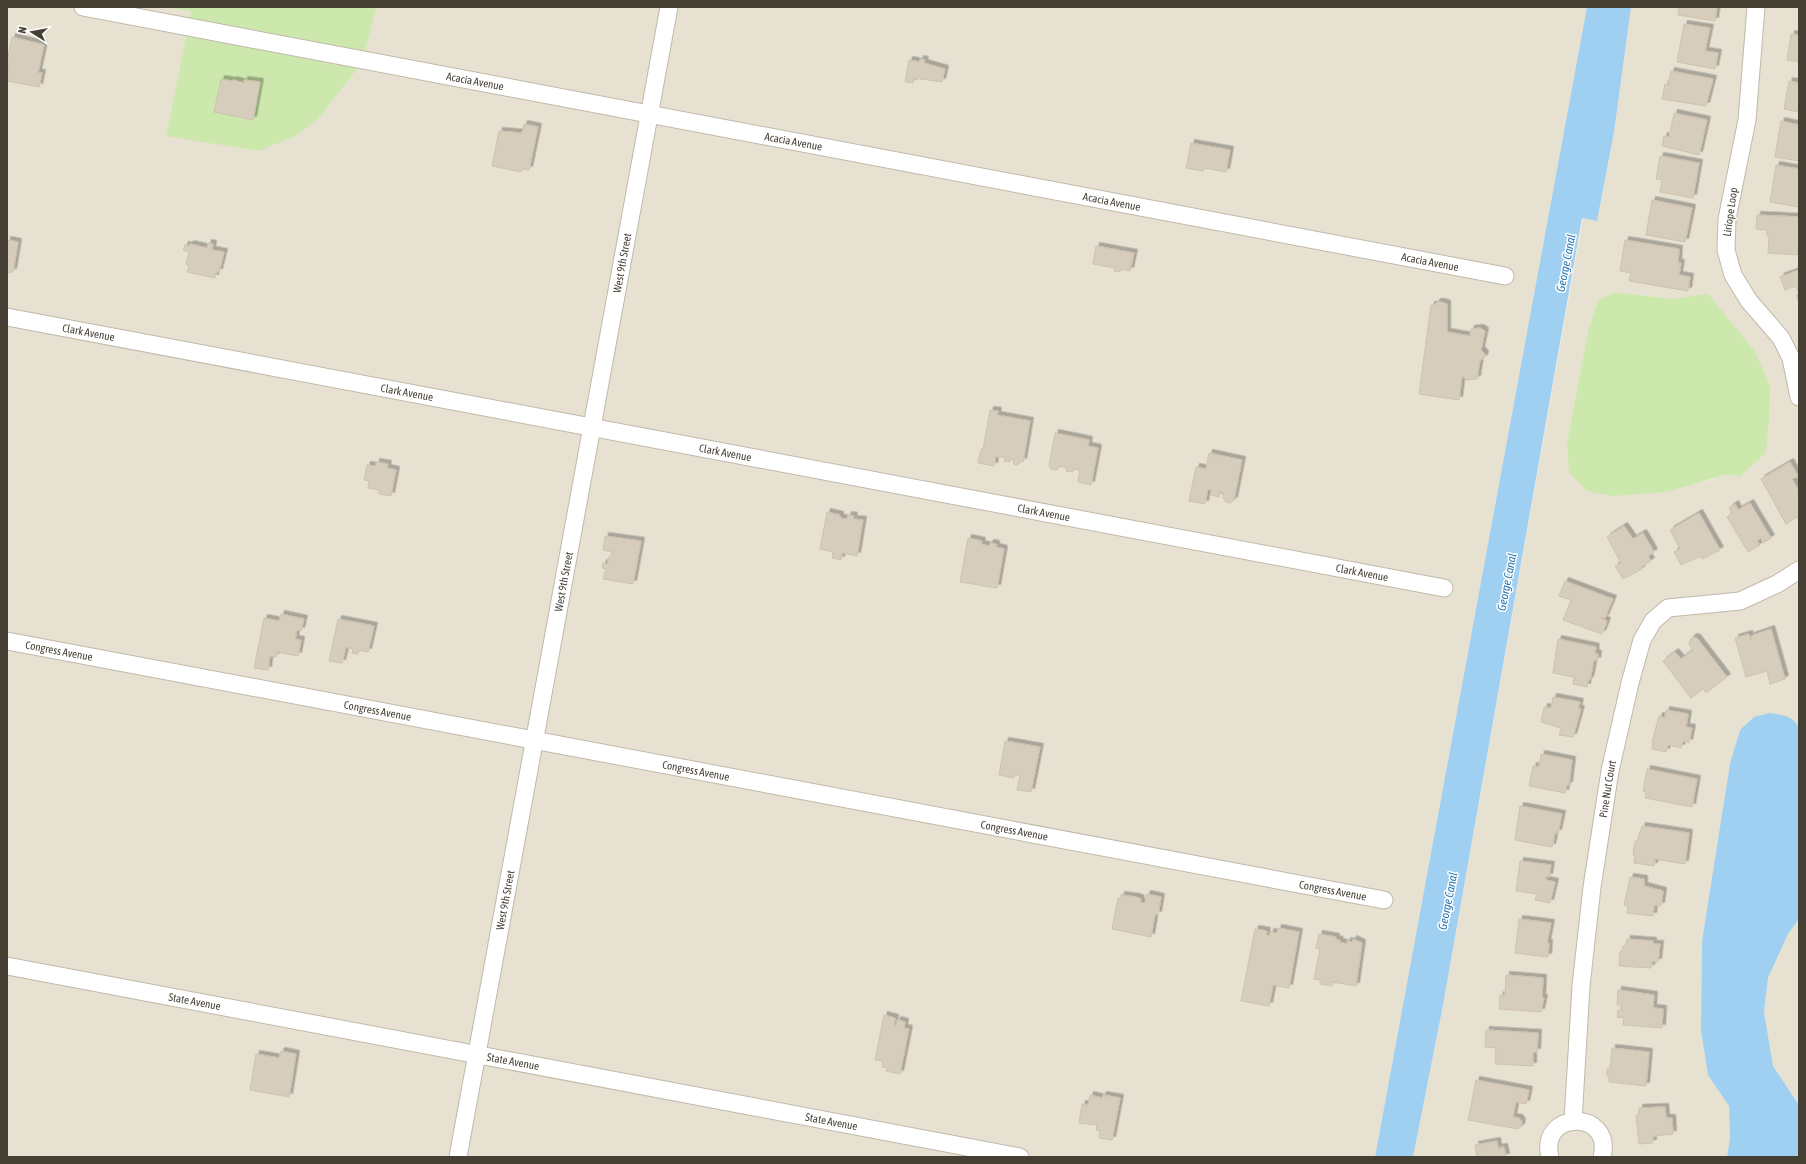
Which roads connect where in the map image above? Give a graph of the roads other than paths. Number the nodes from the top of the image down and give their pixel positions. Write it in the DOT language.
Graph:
graph roads {
  1 [pos="82,7"];
  2 [pos="669,7"];
  3 [pos="1756,7"];
  4 [pos="649,114"];
  5 [pos="1505,276"];
  6 [pos="7,317"];
  7 [pos="1799,397"];
  8 [pos="591,427"];
  9 [pos="1799,570"];
  10 [pos="1444,588"];
  11 [pos="7,641"];
  12 [pos="535,740"];
  13 [pos="1384,900"];
  14 [pos="7,966"];
  15 [pos="477,1055"];
  16 [pos="1573,1120"];
  17 [pos="458,1157"];
  18 [pos="1020,1157"];
  19 [pos="1550,1157"];
  20 [pos="1602,1157"];
  1 -- 4 [label="street, Acacia Avenue"];
  2 -- 4 [label="street, West 9th Street"];
  3 -- 7 [label="street, Liriope Loop"];
  4 -- 5 [label="street, Acacia Avenue"];
  4 -- 8 [label="street, West 9th Street"];
  6 -- 8 [label="street, Clark Avenue"];
  8 -- 10 [label="street, Clark Avenue"];
  8 -- 12 [label="street, West 9th Street"];
  9 -- 16 [label="street, Pine Nut Court"];
  11 -- 12 [label="street, Congress Avenue"];
  12 -- 13 [label="street, Congress Avenue"];
  12 -- 15 [label="street, West 9th Street"];
  14 -- 15 [label="street, State Avenue"];
  15 -- 17 [label="street, West 9th Street"];
  15 -- 18 [label="street, State Avenue"];
  16 -- 19 [label="street"];
  16 -- 20 [label="street"];
}
